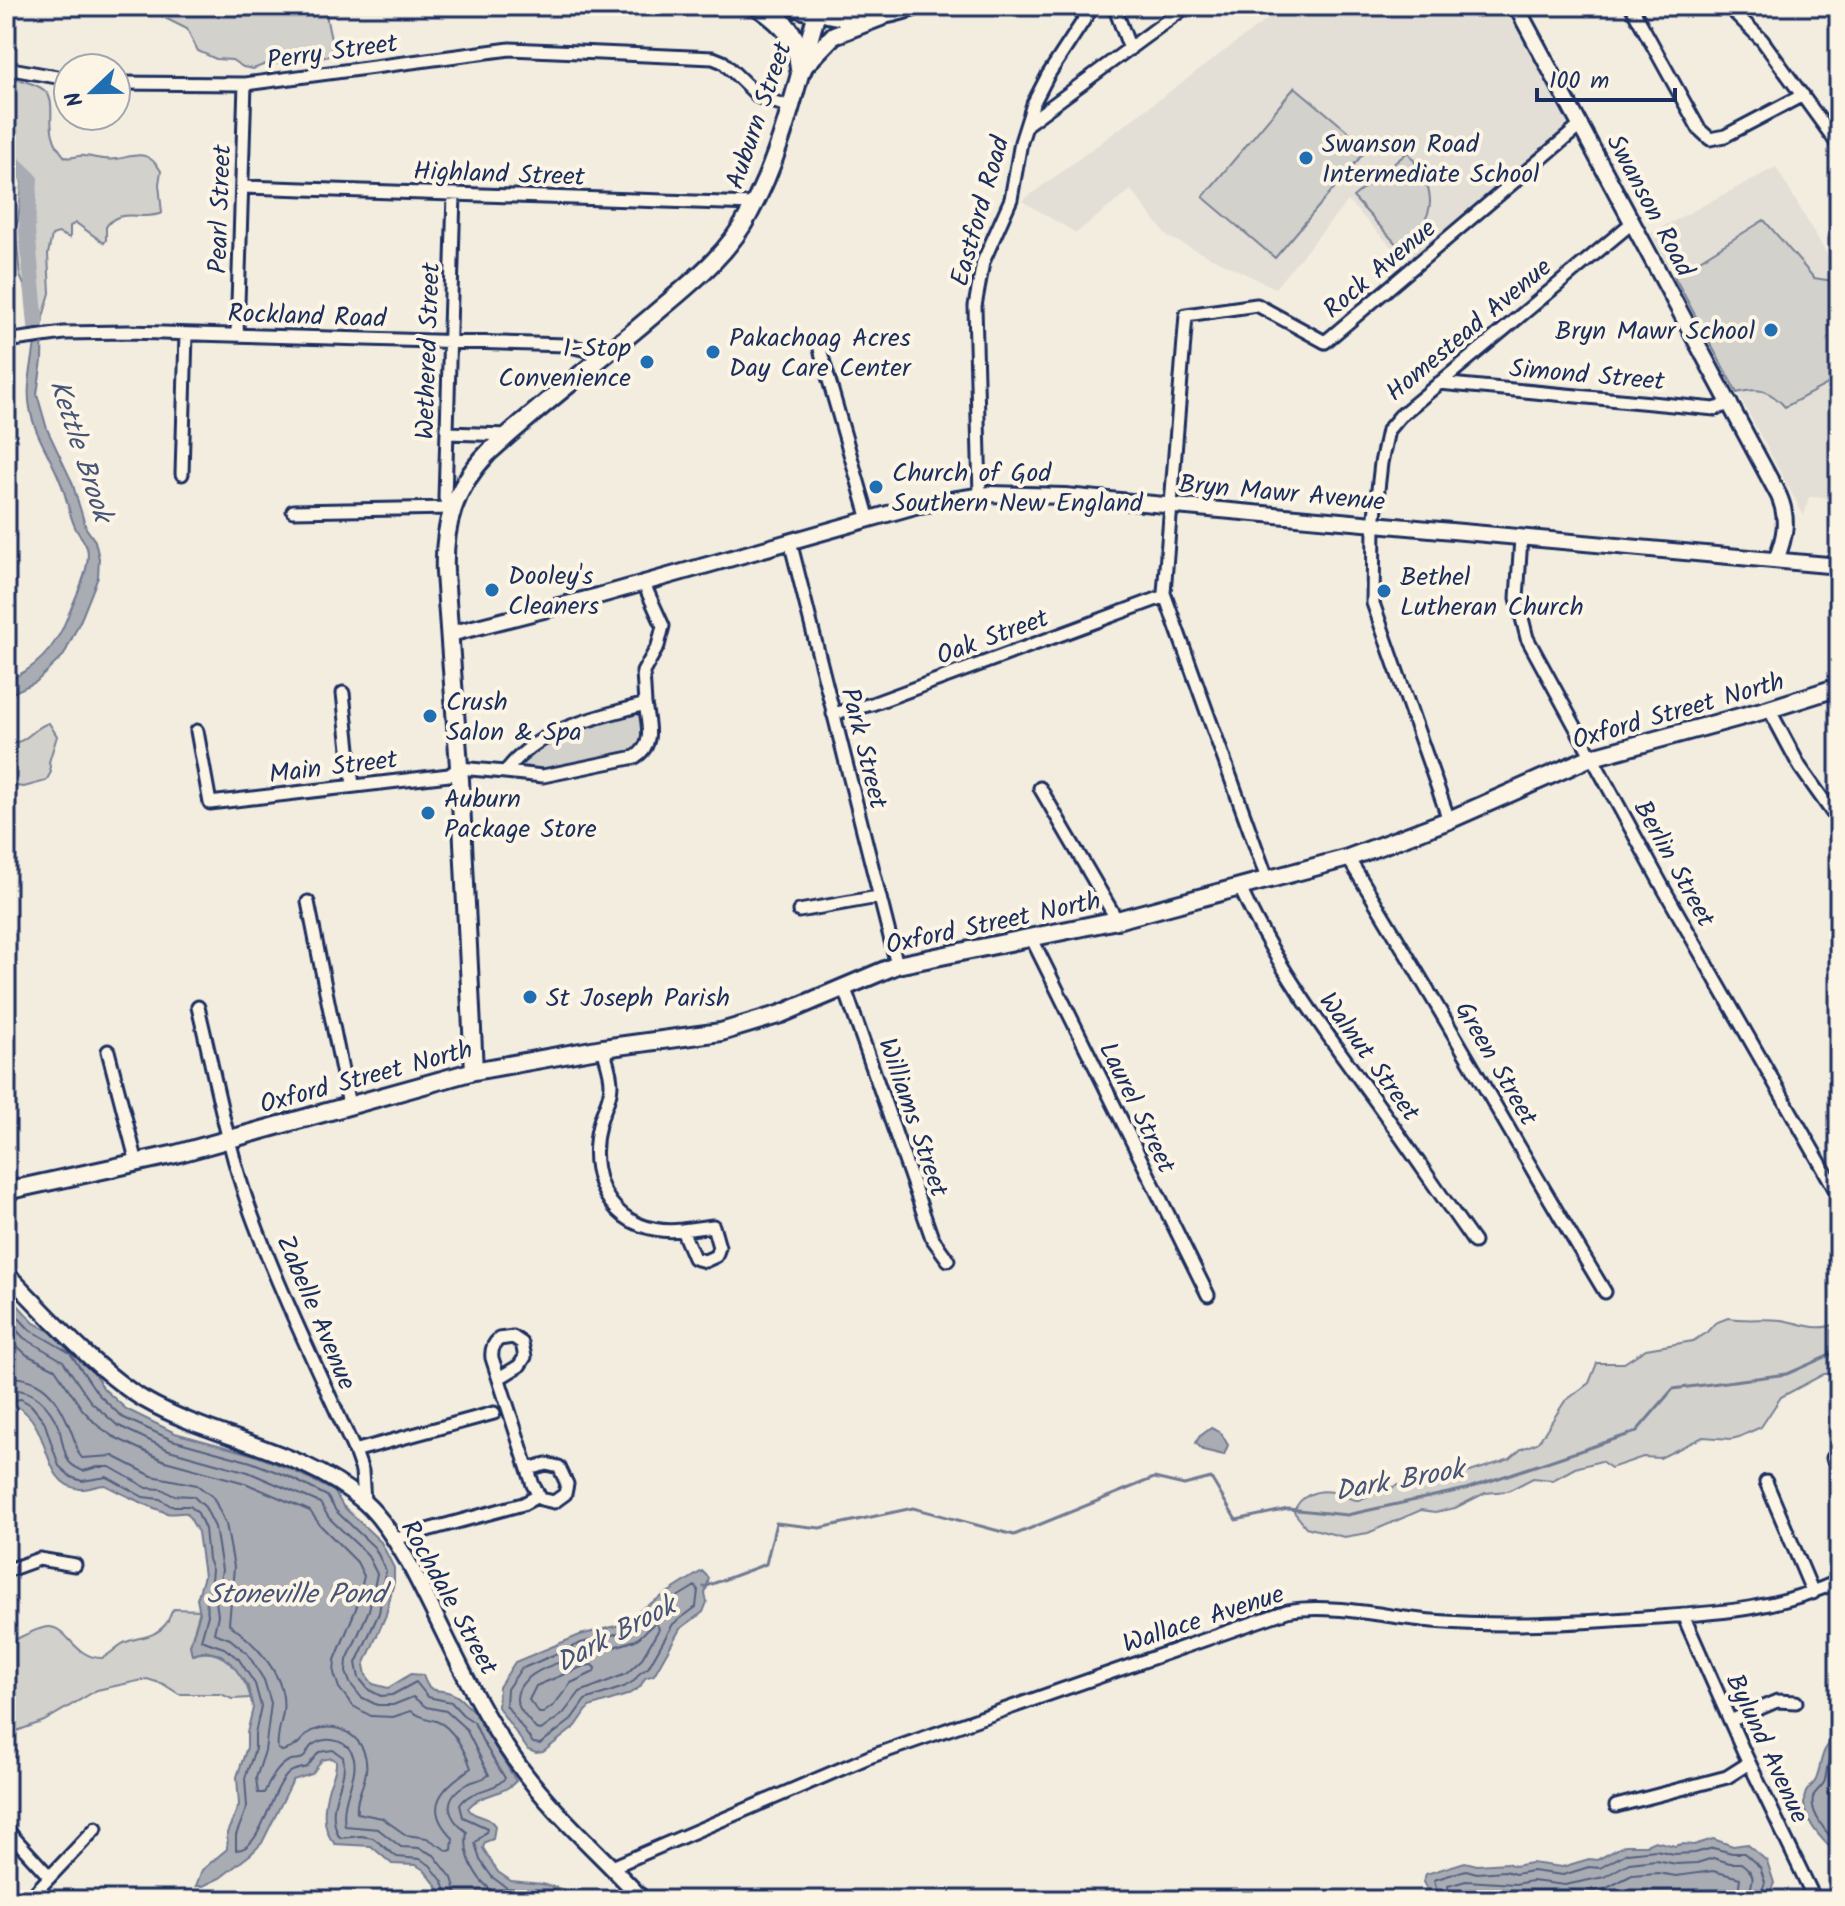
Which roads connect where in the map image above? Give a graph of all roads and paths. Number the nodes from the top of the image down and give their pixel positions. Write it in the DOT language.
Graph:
graph roads {
  1 [pos="760,6"];
  2 [pos="849,6"];
  3 [pos="913,6"];
  4 [pos="920,6"];
  5 [pos="1093,6"];
  6 [pos="1114,6"];
  7 [pos="1187,6"];
  8 [pos="1516,6"];
  9 [pos="1631,6"];
  10 [pos="1728,6"];
  11 [pos="811,8"];
  12 [pos="881,17"];
  13 [pos="1130,49"];
  14 [pos="6,68"];
  15 [pos="801,69"];
  16 [pos="52,76"];
  17 [pos="132,83"];
  18 [pos="245,84"];
  19 [pos="1803,95"];
  20 [pos="790,107"];
  21 [pos="1027,125"];
  22 [pos="1581,125"];
  23 [pos="1839,146"];
  24 [pos="242,187"];
  25 [pos="454,194"];
  26 [pos="754,204"];
  27 [pos="1633,222"];
  28 [pos="186,334"];
  29 [pos="237,335"];
  30 [pos="6,341"];
  31 [pos="449,341"];
  32 [pos="818,342"];
  33 [pos="607,355"];
  34 [pos="1439,383"];
  35 [pos="1731,403"];
  36 [pos="447,433"];
  37 [pos="509,435"];
  38 [pos="182,474"];
  39 [pos="980,495"];
  40 [pos="1172,506"];
  41 [pos="451,508"];
  42 [pos="293,511"];
  43 [pos="869,520"];
  44 [pos="1374,525"];
  45 [pos="1521,538"];
  46 [pos="790,541"];
  47 [pos="1776,560"];
  48 [pos="1839,566"];
  49 [pos="643,582"];
  50 [pos="1165,596"];
  51 [pos="450,634"];
  52 [pos="1839,687"];
  53 [pos="343,693"];
  54 [pos="645,704"];
  55 [pos="1769,709"];
  56 [pos="833,714"];
  57 [pos="197,731"];
  58 [pos="1591,758"];
  59 [pos="459,768"];
  60 [pos="505,772"];
  61 [pos="353,786"];
  62 [pos="1040,788"];
  63 [pos="1449,820"];
  64 [pos="1839,822"];
  65 [pos="1348,858"];
  66 [pos="1268,881"];
  67 [pos="1240,888"];
  68 [pos="878,897"];
  69 [pos="308,902"];
  70 [pos="799,911"];
  71 [pos="1117,920"];
  72 [pos="1031,937"];
  73 [pos="897,965"];
  74 [pos="844,986"];
  75 [pos="198,1007"];
  76 [pos="603,1048"];
  77 [pos="108,1051"];
  78 [pos="474,1071"];
  79 [pos="349,1105"];
  80 [pos="231,1138"];
  81 [pos="137,1163"];
  82 [pos="6,1191"];
  83 [pos="1839,1196"];
  84 [pos="682,1230"];
  85 [pos="1474,1242"];
  86 [pos="948,1260"];
  87 [pos="6,1273"];
  88 [pos="1605,1292"];
  89 [pos="1208,1295"];
  90 [pos="499,1378"];
  91 [pos="494,1413"];
  92 [pos="354,1451"];
  93 [pos="528,1469"];
  94 [pos="1766,1482"];
  95 [pos="538,1496"];
  96 [pos="364,1502"];
  97 [pos="394,1539"];
  98 [pos="75,1565"];
  99 [pos="6,1571"];
  100 [pos="1839,1581"];
  101 [pos="1813,1593"];
  102 [pos="1683,1615"];
  103 [pos="1796,1702"];
  104 [pos="1730,1721"];
  105 [pos="1749,1763"];
  106 [pos="1616,1806"];
  107 [pos="96,1828"];
  108 [pos="6,1829"];
  109 [pos="612,1867"];
  110 [pos="50,1877"];
  111 [pos="28,1900"];
  112 [pos="643,1900"];
  113 [pos="1815,1900"];
  1 -- 15 [label="highway"];
  2 -- 3 [label="street"];
  4 -- 12 [label="street"];
  5 -- 21 [label="street, Eastford Road"];
  6 -- 13 [label="street"];
  7 -- 13 [label="street"];
  8 -- 22 [label="street, Swanson Road"];
  9 -- 19 [label="street"];
  10 -- 19 [label="street"];
  11 -- 12 [label="street"];
  11 -- 15 [label="main road, Auburn Street"];
  12 -- 15 [label="main road"];
  13 -- 21 [label="street"];
  14 -- 16 [label="street"];
  15 -- 20 [label="main road, Auburn Street"];
  17 -- 18 [label="street, Perry Street"];
  18 -- 20 [label="street, Perry Street"];
  18 -- 24 [label="street, Pearl Street"];
  19 -- 23 [label="street"];
  20 -- 26 [label="main road, Auburn Street"];
  21 -- 39 [label="street, Eastford Road"];
  22 -- 27 [label="street, Swanson Road"];
  22 -- 40 [label="street, Rock Avenue"];
  24 -- 25 [label="street, Highland Street"];
  24 -- 29 [label="street, Pearl Street"];
  25 -- 26 [label="street, Highland Street"];
  25 -- 31 [label="street, Wethered Street"];
  26 -- 33 [label="main road, Auburn Street"];
  27 -- 34 [label="street, Homestead Avenue"];
  27 -- 35 [label="street, Swanson Road"];
  28 -- 29 [label="street, Rockland Road"];
  28 -- 30 [label="street, Rockland Road"];
  28 -- 38 [label="street"];
  29 -- 31 [label="street, Rockland Road"];
  31 -- 33 [label="street, Rockland Road"];
  31 -- 36 [label="street, Wethered Street"];
  32 -- 43 [label="street"];
  33 -- 37 [label="main road, Auburn Street"];
  34 -- 35 [label="street, Simond Street"];
  34 -- 44 [label="street, Homestead Avenue"];
  35 -- 47 [label="street, Swanson Road"];
  36 -- 37 [label="street"];
  36 -- 41 [label="street, Wethered Street"];
  37 -- 41 [label="main road, Auburn Street"];
  39 -- 40 [label="street, Bryn Mawr Avenue"];
  39 -- 43 [label="street, Bryn Mawr Avenue"];
  40 -- 44 [label="street, Bryn Mawr Avenue"];
  40 -- 50 [label="street, Rock Avenue"];
  41 -- 42 [label="street"];
  41 -- 51 [label="main road, Auburn Street"];
  43 -- 46 [label="street, Bryn Mawr Avenue"];
  44 -- 45 [label="street, Bryn Mawr Avenue"];
  44 -- 63 [label="street, Homestead Avenue"];
  45 -- 47 [label="street, Bryn Mawr Avenue"];
  45 -- 58 [label="street, Berlin Street"];
  46 -- 49 [label="street, Bryn Mawr Avenue"];
  46 -- 56 [label="street, Park Street"];
  47 -- 48 [label="street, Bryn Mawr Avenue"];
  49 -- 51 [label="street, Bryn Mawr Avenue"];
  49 -- 54 [label="street"];
  50 -- 56 [label="street, Oak Street"];
  50 -- 66 [label="street, Rock Avenue"];
  51 -- 59 [label="main road, Auburn Street"];
  52 -- 55 [label="main road, Oxford Street North"];
  53 -- 61 [label="street"];
  54 -- 60 [label="street"];
  54 -- 60 [label="street"];
  55 -- 58 [label="main road, Oxford Street North"];
  55 -- 64 [label="street"];
  56 -- 68 [label="street, Park Street"];
  57 -- 61 [label="street, Main Street"];
  58 -- 63 [label="main road, Oxford Street North"];
  58 -- 83 [label="street, Berlin Street"];
  59 -- 60 [label="street"];
  59 -- 61 [label="street, Main Street"];
  59 -- 78 [label="main road, Auburn Street"];
  62 -- 71 [label="street"];
  63 -- 65 [label="main road, Oxford Street North"];
  65 -- 66 [label="main road, Oxford Street North"];
  65 -- 88 [label="street, Green Street"];
  66 -- 67 [label="main road, Oxford Street North"];
  67 -- 71 [label="main road, Oxford Street North"];
  67 -- 85 [label="street, Walnut Street"];
  68 -- 70 [label="street"];
  68 -- 73 [label="street, Park Street"];
  69 -- 79 [label="street"];
  71 -- 72 [label="main road, Oxford Street North"];
  72 -- 73 [label="main road, Oxford Street North"];
  72 -- 89 [label="street, Laurel Street"];
  73 -- 74 [label="main road, Oxford Street North"];
  74 -- 76 [label="main road, Oxford Street North"];
  74 -- 86 [label="street, Williams Street"];
  75 -- 80 [label="street, Zabelle Avenue"];
  76 -- 78 [label="main road, Oxford Street North"];
  76 -- 84 [label="street"];
  77 -- 81 [label="street"];
  78 -- 79 [label="main road, Oxford Street North"];
  79 -- 80 [label="main road, Oxford Street North"];
  80 -- 81 [label="main road, Oxford Street North"];
  80 -- 92 [label="street, Zabelle Avenue"];
  81 -- 82 [label="main road, Oxford Street North"];
  87 -- 96 [label="street, Rochdale Street"];
  90 -- 93 [label="street"];
  91 -- 92 [label="street"];
  92 -- 96 [label="street, Zabelle Avenue"];
  93 -- 95 [label="street"];
  93 -- 95 [label="street"];
  94 -- 101 [label="street"];
  95 -- 97 [label="street"];
  96 -- 97 [label="street, Rochdale Street"];
  97 -- 109 [label="street, Rochdale Street"];
  98 -- 99 [label="street"];
  100 -- 101 [label="street, Wallace Avenue"];
  101 -- 102 [label="street, Wallace Avenue"];
  102 -- 104 [label="street, Bylund Avenue"];
  102 -- 109 [label="street, Wallace Avenue"];
  103 -- 104 [label="street"];
  104 -- 105 [label="street, Bylund Avenue"];
  105 -- 106 [label="street"];
  105 -- 113 [label="street, Bylund Avenue"];
  107 -- 110 [label="street"];
  108 -- 110 [label="street"];
  109 -- 112 [label="street, Rochdale Street"];
  110 -- 111 [label="street"];
}
